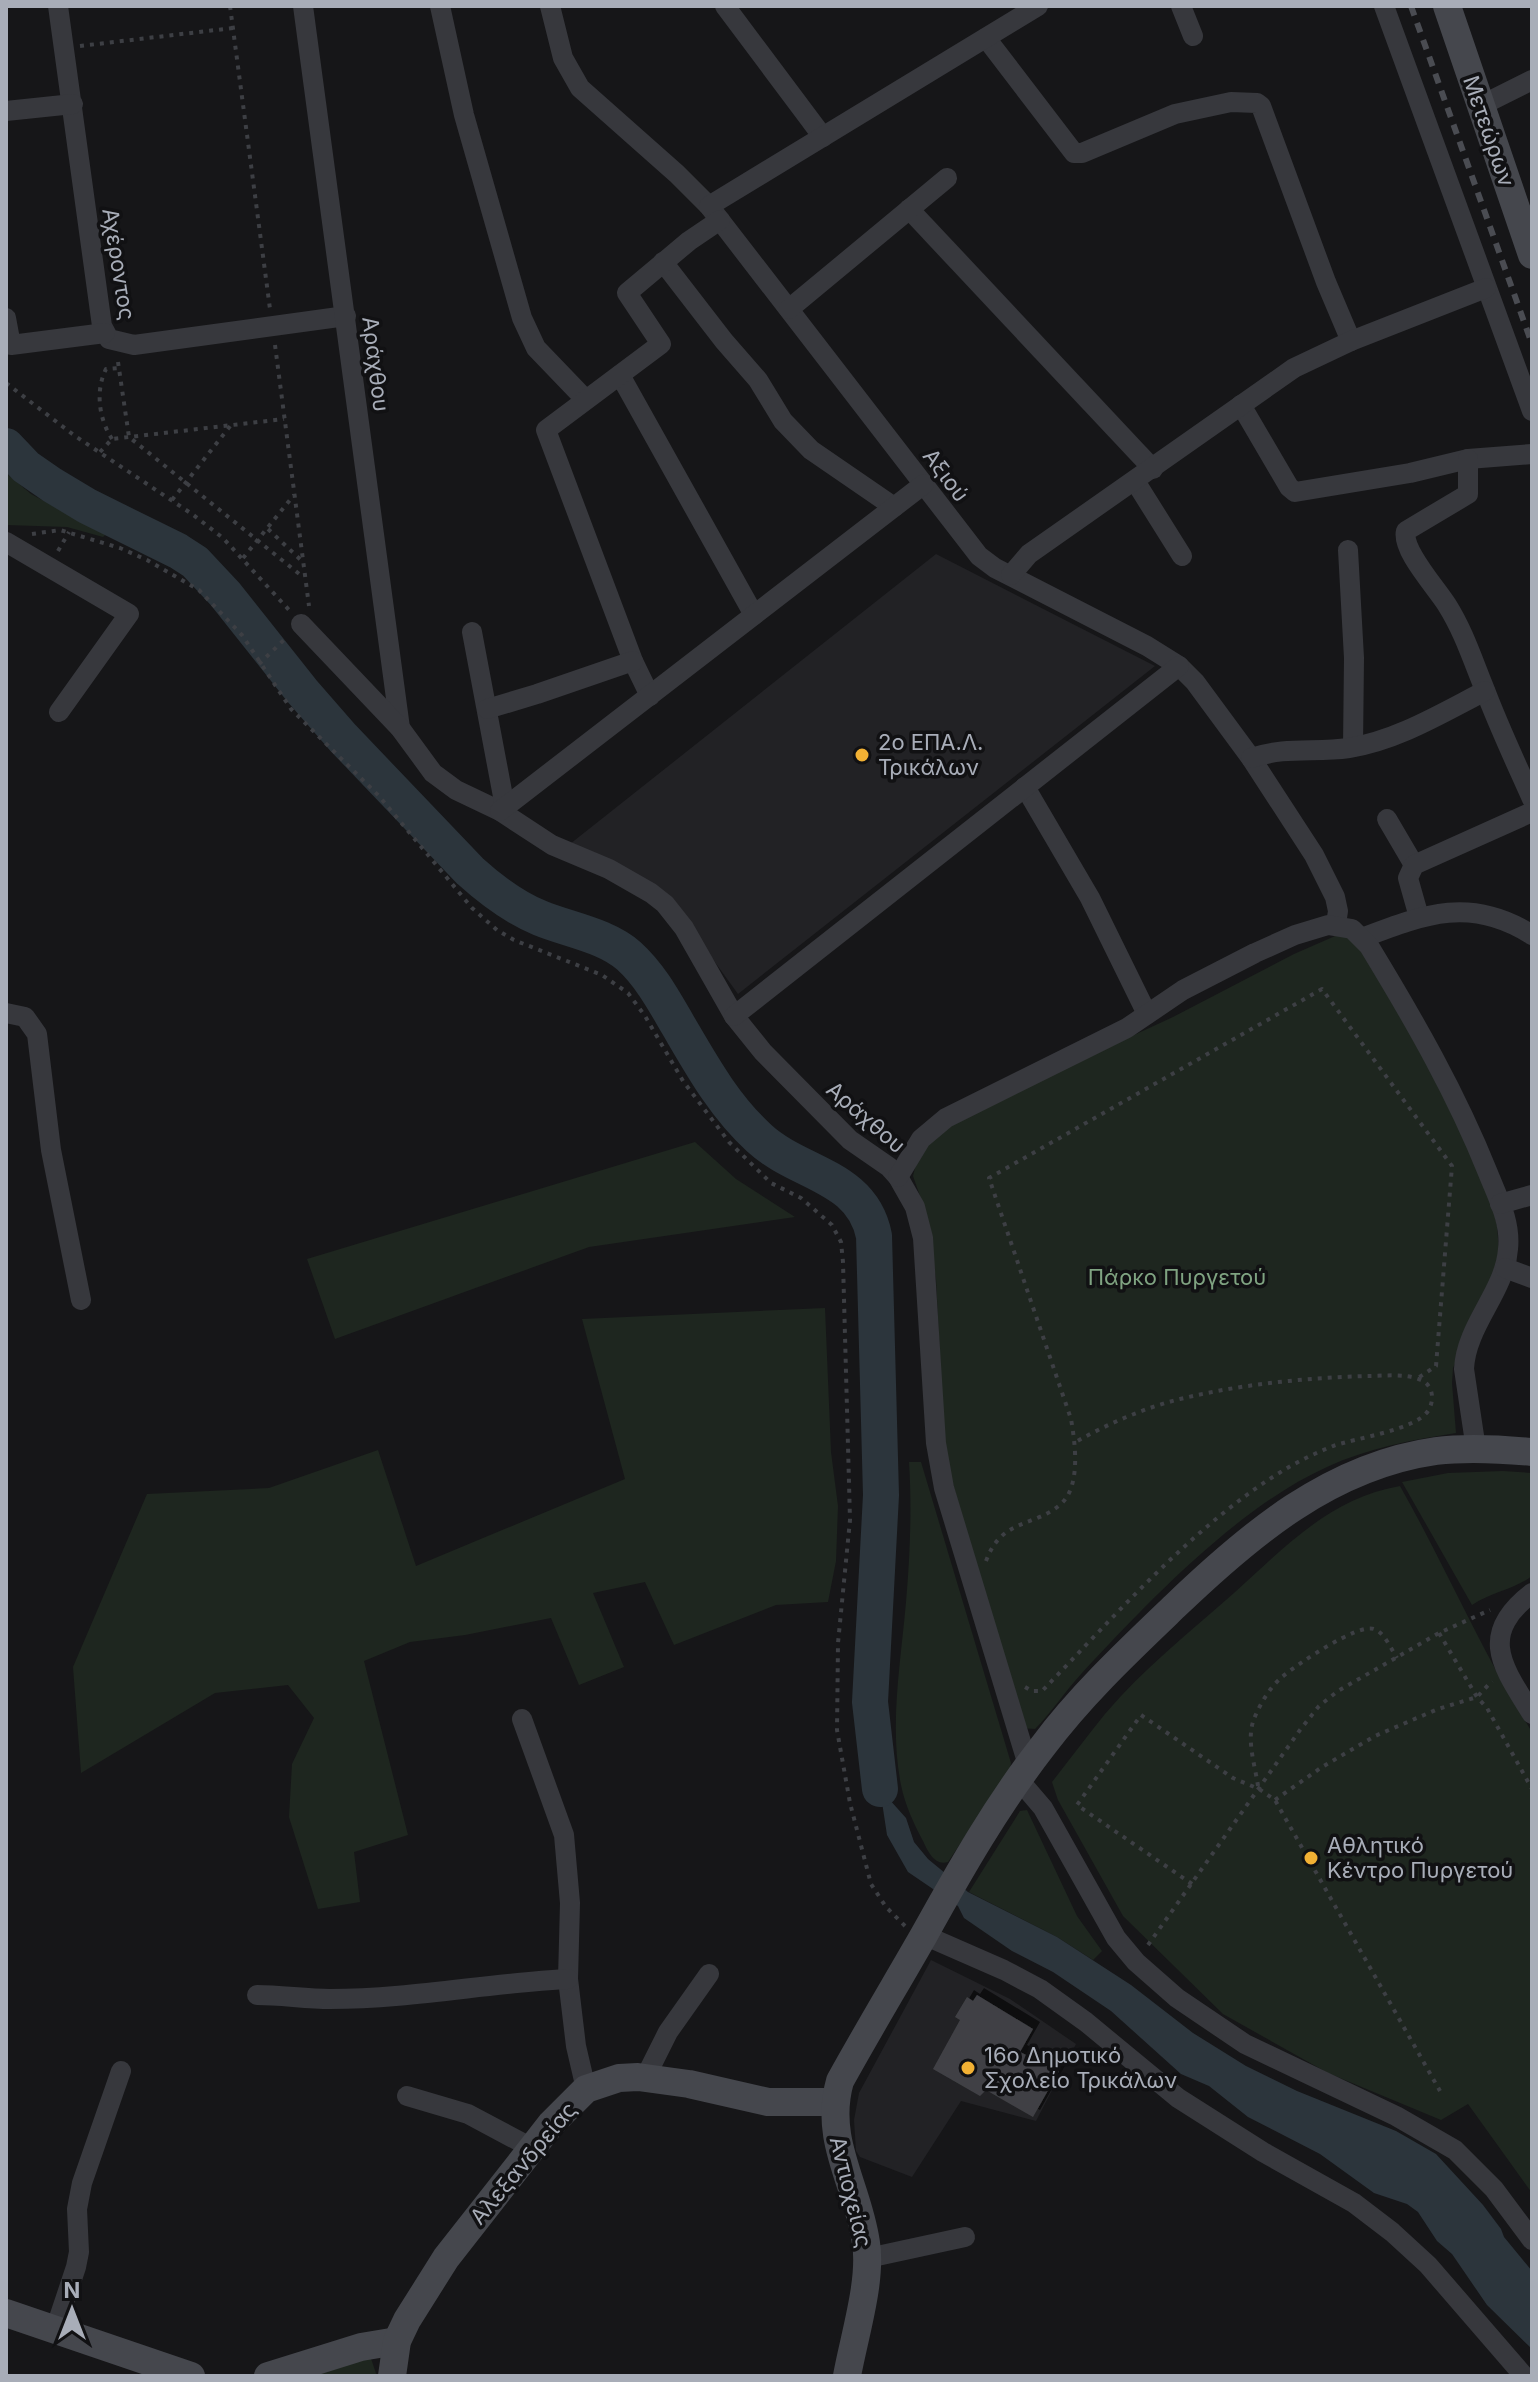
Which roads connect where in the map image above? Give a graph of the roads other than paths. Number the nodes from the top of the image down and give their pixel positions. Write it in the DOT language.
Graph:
graph roads {
  1 [pos="58,6"];
  2 [pos="303,6"];
  3 [pos="440,6"];
  4 [pos="550,6"];
  5 [pos="725,6"];
  6 [pos="1038,6"];
  7 [pos="1181,6"];
  8 [pos="1384,6"];
  9 [pos="1447,6"];
  10 [pos="1193,36"];
  11 [pos="986,38"];
  12 [pos="1532,80"];
  13 [pos="73,104"];
  14 [pos="1480,106"];
  15 [pos="6,111"];
  16 [pos="823,137"];
  17 [pos="947,178"];
  18 [pos="909,209"];
  19 [pos="714,213"];
  20 [pos="1532,255"];
  21 [pos="663,262"];
  22 [pos="1486,288"];
  23 [pos="789,309"];
  24 [pos="346,316"];
  25 [pos="6,318"];
  26 [pos="110,338"];
  27 [pos="1351,341"];
  28 [pos="620,375"];
  29 [pos="585,399"];
  30 [pos="1241,405"];
  31 [pos="1532,411"];
  32 [pos="1532,454"];
  33 [pos="1468,459"];
  34 [pos="1153,469"];
  35 [pos="1135,481"];
  36 [pos="924,484"];
  37 [pos="894,507"];
  38 [pos="6,542"];
  39 [pos="1348,550"];
  40 [pos="1182,556"];
  41 [pos="1011,575"];
  42 [pos="754,615"];
  43 [pos="301,624"];
  44 [pos="472,632"];
  45 [pos="633,661"];
  46 [pos="1179,666"];
  47 [pos="1485,691"];
  48 [pos="650,696"];
  49 [pos="487,709"];
  50 [pos="59,712"];
  51 [pos="400,728"];
  52 [pos="1353,747"];
  53 [pos="1251,758"];
  54 [pos="1025,787"];
  55 [pos="1532,799"];
  56 [pos="502,809"];
  57 [pos="1532,812"];
  58 [pos="1387,819"];
  59 [pos="1414,865"];
  60 [pos="1419,917"];
  61 [pos="1336,924"];
  62 [pos="1532,935"];
  63 [pos="1362,938"];
  64 [pos="6,1013"];
  65 [pos="1147,1014"];
  66 [pos="734,1016"];
  67 [pos="898,1177"];
  68 [pos="1532,1195"];
  69 [pos="1500,1204"];
  70 [pos="1505,1268"];
  71 [pos="1532,1278"];
  72 [pos="81,1300"];
  73 [pos="1476,1449"];
  74 [pos="1532,1452"];
  75 [pos="1532,1593"];
  76 [pos="1532,1714"];
  77 [pos="522,1719"];
  78 [pos="1024,1772"];
  79 [pos="928,1928"];
  80 [pos="709,1974"];
  81 [pos="568,1979"];
  82 [pos="257,1995"];
  83 [pos="121,2071"];
  84 [pos="645,2078"];
  85 [pos="586,2089"];
  86 [pos="407,2096"];
  87 [pos="834,2102"];
  88 [pos="532,2148"];
  89 [pos="965,2237"];
  90 [pos="1532,2240"];
  91 [pos="868,2258"];
  92 [pos="6,2313"];
  93 [pos="55,2330"];
  94 [pos="397,2341"];
  95 [pos="191,2376"];
  96 [pos="268,2376"];
  97 [pos="392,2376"];
  98 [pos="848,2376"];
  99 [pos="1524,2376"];
  1 -- 13 [label="street, Αχέροντος"];
  2 -- 24 [label="street, Αράχθου"];
  3 -- 29 [label="street"];
  4 -- 19 [label="street, Αξιού"];
  5 -- 16 [label="street"];
  6 -- 11 [label="street"];
  7 -- 10 [label="street"];
  8 -- 22 [label="street"];
  9 -- 14 [label="street, Μετεώρων"];
  11 -- 16 [label="street"];
  11 -- 27 [label="street"];
  12 -- 14 [label="street"];
  13 -- 15 [label="street"];
  13 -- 26 [label="street, Αχέροντος"];
  14 -- 20 [label="street, Μετεώρων"];
  16 -- 19 [label="street"];
  17 -- 18 [label="street"];
  18 -- 23 [label="street"];
  18 -- 34 [label="street"];
  19 -- 21 [label="street"];
  19 -- 23 [label="street, Αξιού"];
  21 -- 28 [label="street"];
  21 -- 37 [label="street"];
  22 -- 27 [label="street"];
  22 -- 31 [label="street"];
  23 -- 36 [label="street, Αξιού"];
  24 -- 26 [label="street, Αχέροντος"];
  24 -- 51 [label="street, Αράχθου"];
  25 -- 26 [label="street"];
  27 -- 30 [label="street"];
  28 -- 29 [label="street"];
  28 -- 42 [label="street"];
  29 -- 45 [label="street"];
  30 -- 33 [label="street"];
  30 -- 34 [label="street"];
  32 -- 33 [label="street"];
  33 -- 47 [label="street"];
  34 -- 35 [label="street"];
  35 -- 40 [label="street"];
  35 -- 41 [label="street"];
  36 -- 37 [label="street"];
  36 -- 41 [label="street, Αξιού"];
  37 -- 42 [label="street"];
  38 -- 50 [label="street"];
  39 -- 52 [label="street"];
  41 -- 46 [label="street, Αξιού"];
  42 -- 48 [label="street"];
  43 -- 51 [label="street, Αράχθου"];
  44 -- 49 [label="street"];
  45 -- 48 [label="street"];
  45 -- 49 [label="street"];
  46 -- 53 [label="street, Αξιού"];
  46 -- 54 [label="street"];
  47 -- 52 [label="street"];
  47 -- 55 [label="street"];
  48 -- 56 [label="street"];
  49 -- 56 [label="street"];
  51 -- 56 [label="street, Αράχθου"];
  52 -- 53 [label="street"];
  53 -- 61 [label="street, Αξιού"];
  54 -- 65 [label="street"];
  54 -- 66 [label="street"];
  56 -- 66 [label="street, Αράχθου"];
  57 -- 59 [label="street"];
  58 -- 59 [label="street"];
  59 -- 60 [label="street"];
  60 -- 62 [label="street"];
  60 -- 63 [label="street"];
  61 -- 63 [label="street"];
  61 -- 65 [label="street"];
  63 -- 69 [label="street"];
  64 -- 72 [label="street"];
  65 -- 67 [label="street"];
  66 -- 67 [label="street, Αράχθου"];
  67 -- 78 [label="street, Αράχθου"];
  68 -- 69 [label="street"];
  69 -- 70 [label="street"];
  70 -- 71 [label="street"];
  70 -- 73 [label="street"];
  73 -- 74 [label="street"];
  73 -- 78 [label="street"];
  75 -- 76 [label="street"];
  77 -- 81 [label="street"];
  78 -- 79 [label="street"];
  78 -- 90 [label="street"];
  79 -- 87 [label="street"];
  79 -- 99 [label="street"];
  80 -- 84 [label="street"];
  81 -- 82 [label="street"];
  81 -- 85 [label="street"];
  83 -- 93 [label="street"];
  84 -- 85 [label="street, Αλεξανδρείας"];
  84 -- 87 [label="street, Αλεξανδρείας"];
  85 -- 88 [label="street, Αλεξανδρείας"];
  86 -- 88 [label="street"];
  87 -- 91 [label="street, Αντιοχείας"];
  88 -- 94 [label="street, Αλεξανδρείας"];
  89 -- 91 [label="street"];
  91 -- 98 [label="street, Αντιοχείας"];
  92 -- 93 [label="street"];
  93 -- 95 [label="street"];
  94 -- 96 [label="street"];
  94 -- 97 [label="street, Αλεξανδρείας"];
}
